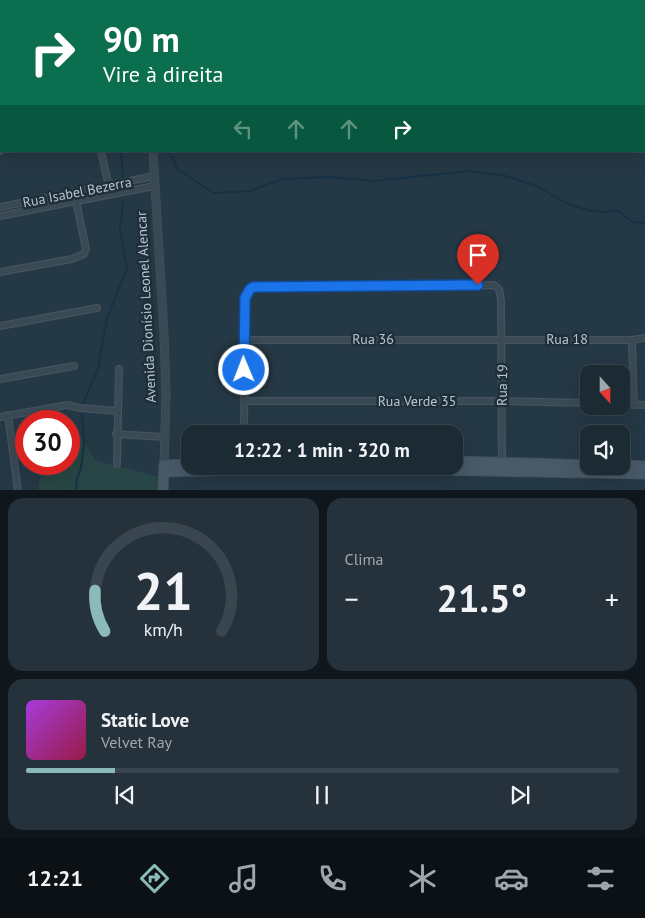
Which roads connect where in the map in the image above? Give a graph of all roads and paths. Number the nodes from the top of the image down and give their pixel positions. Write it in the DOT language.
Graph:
graph roads {
  1 [pos="101,152"];
  2 [pos="153,152"];
  3 [pos="154,176"];
  4 [pos="109,186"];
  5 [pos="154,186"];
  6 [pos="110,194"];
  7 [pos="76,201"];
  8 [pos="0,207"];
  9 [pos="0,216"];
  10 [pos="0,272"];
  11 [pos="97,308"];
  12 [pos="0,326"];
  13 [pos="645,338"];
  14 [pos="502,339"];
  15 [pos="244,340"];
  16 [pos="632,340"];
  17 [pos="74,366"];
  18 [pos="119,369"];
  19 [pos="0,379"];
  20 [pos="245,401"];
  21 [pos="501,401"];
  22 [pos="580,403"];
  23 [pos="630,404"];
  24 [pos="634,404"];
  25 [pos="645,405"];
  26 [pos="117,411"];
  27 [pos="8,415"];
  28 [pos="0,417"];
  29 [pos="244,425"];
  30 [pos="116,434"];
  31 [pos="164,437"];
  32 [pos="463,461"];
  33 [pos="502,462"];
  34 [pos="117,464"];
  35 [pos="181,465"];
  36 [pos="580,465"];
  37 [pos="630,465"];
  38 [pos="645,466"];
  39 [pos="164,468"];
  40 [pos="181,468"];
  41 [pos="463,471"];
  42 [pos="645,474"];
  43 [pos="18,490"];
  44 [pos="163,490"];
  1 -- 4 [label="street"];
  2 -- 3 [label="street, Avenida Dionísio Leonel Alencar"];
  3 -- 4 [label="street, Rua Isabel Bezerra"];
  3 -- 5 [label="street, Avenida Dionísio Leonel Alencar"];
  4 -- 6 [label="street"];
  4 -- 8 [label="street, Rua Isabel Bezerra"];
  5 -- 6 [label="street, Rua Isabel Bezerra"];
  5 -- 31 [label="street, Avenida Dionísio Leonel Alencar"];
  6 -- 7 [label="street, Rua Isabel Bezerra"];
  7 -- 9 [label="street, Rua Isabel Bezerra"];
  7 -- 10 [label="street"];
  11 -- 12 [label="street"];
  13 -- 16 [label="street, Rua 18"];
  14 -- 15 [label="street, Rua 36"];
  14 -- 15 [label="street, Rua 19"];
  14 -- 16 [label="street, Rua 18"];
  14 -- 21 [label="street, Rua 19"];
  15 -- 20 [label="street"];
  16 -- 24 [label="street"];
  17 -- 19 [label="street"];
  18 -- 26 [label="street"];
  20 -- 21 [label="street, Rua Verde 35"];
  20 -- 29 [label="street"];
  21 -- 22 [label="street, Rua Verde 35"];
  21 -- 33 [label="street, Rua 19"];
  23 -- 24 [label="street"];
  24 -- 25 [label="street"];
  26 -- 27 [label="street"];
  26 -- 30 [label="street"];
  27 -- 28 [label="street"];
  27 -- 43 [label="street"];
  30 -- 31 [label="street"];
  30 -- 34 [label="street"];
  31 -- 39 [label="street, Avenida Dionísio Leonel Alencar"];
  32 -- 33 [label="main road"];
  33 -- 36 [label="main road"];
  35 -- 39 [label="main road"];
  37 -- 38 [label="main road"];
  39 -- 40 [label="main road"];
  39 -- 44 [label="main road, Avenida Dionísio Leonel Alencar"];
  41 -- 42 [label="main road"];
}
